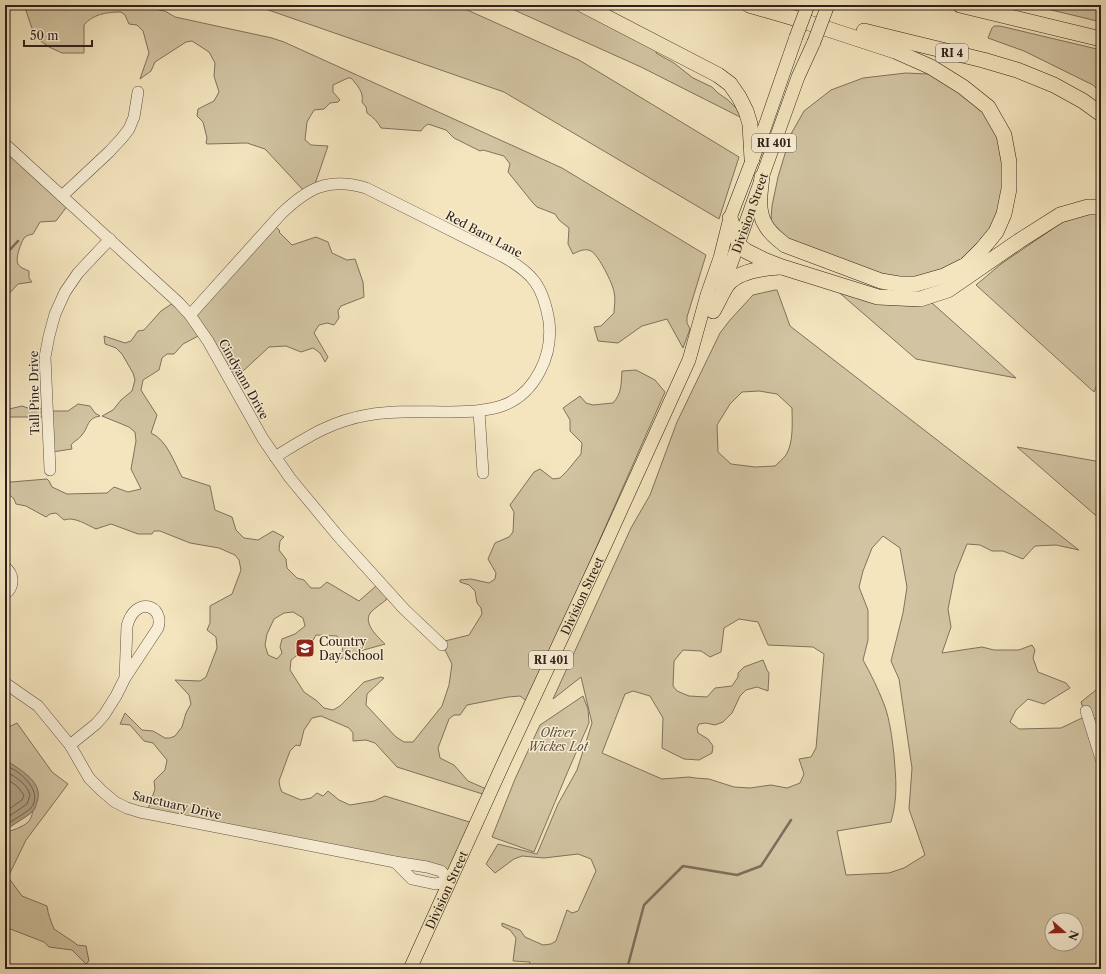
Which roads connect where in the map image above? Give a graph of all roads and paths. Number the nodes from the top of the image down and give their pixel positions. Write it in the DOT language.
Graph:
graph roads {
  1 [pos="583,5"];
  2 [pos="749,5"];
  3 [pos="808,5"];
  4 [pos="828,5"];
  5 [pos="960,5"];
  6 [pos="794,18"];
  7 [pos="1101,39"];
  8 [pos="138,92"];
  9 [pos="1101,114"];
  10 [pos="5,144"];
  11 [pos="752,159"];
  12 [pos="762,177"];
  13 [pos="62,196"];
  14 [pos="1101,207"];
  15 [pos="730,218"];
  16 [pos="110,239"];
  17 [pos="739,245"];
  18 [pos="782,267"];
  19 [pos="713,311"];
  20 [pos="190,315"];
  21 [pos="692,352"];
  22 [pos="479,411"];
  23 [pos="275,458"];
  24 [pos="50,470"];
  25 [pos="483,473"];
  26 [pos="5,567"];
  27 [pos="5,594"];
  28 [pos="442,645"];
  29 [pos="125,678"];
  30 [pos="5,683"];
  31 [pos="1086,711"];
  32 [pos="70,745"];
  33 [pos="1101,759"];
  34 [pos="450,881"];
  35 [pos="410,969"];
  1 -- 11 [label="highway"];
  2 -- 6 [label="highway, RI 4"];
  3 -- 11 [label="main road, Division Street / RI 401, bridge"];
  4 -- 12 [label="main road, Division Street / RI 401, bridge"];
  5 -- 7 [label="highway"];
  6 -- 9 [label="highway, RI 4"];
  6 -- 12 [label="highway"];
  8 -- 13 [label="street"];
  10 -- 13 [label="street, Cindyann Drive"];
  11 -- 15 [label="main road, Division Street / RI 401"];
  12 -- 17 [label="main road, Division Street / RI 401"];
  13 -- 16 [label="street, Cindyann Drive"];
  14 -- 18 [label="highway"];
  15 -- 17 [label="highway"];
  15 -- 21 [label="main road, Division Street / RI 401"];
  16 -- 20 [label="street, Cindyann Drive"];
  16 -- 24 [label="street, Tall Pine Drive"];
  17 -- 18 [label="highway"];
  17 -- 19 [label="main road, Division Street / RI 401"];
  18 -- 19 [label="highway"];
  19 -- 21 [label="main road, Division Street / RI 401"];
  20 -- 22 [label="street, Red Barn Lane"];
  20 -- 23 [label="street, Cindyann Drive"];
  21 -- 34 [label="main road, Division Street / RI 401"];
  22 -- 23 [label="street, Red Barn Lane"];
  22 -- 25 [label="street"];
  23 -- 28 [label="street, Cindyann Drive"];
  26 -- 27 [label="street"];
  29 -- 29 [label="street"];
  29 -- 32 [label="street"];
  30 -- 32 [label="street, Sanctuary Drive"];
  31 -- 33 [label="street"];
  32 -- 34 [label="street, Sanctuary Drive"];
  34 -- 35 [label="main road, Division Street / RI 401"];
}
